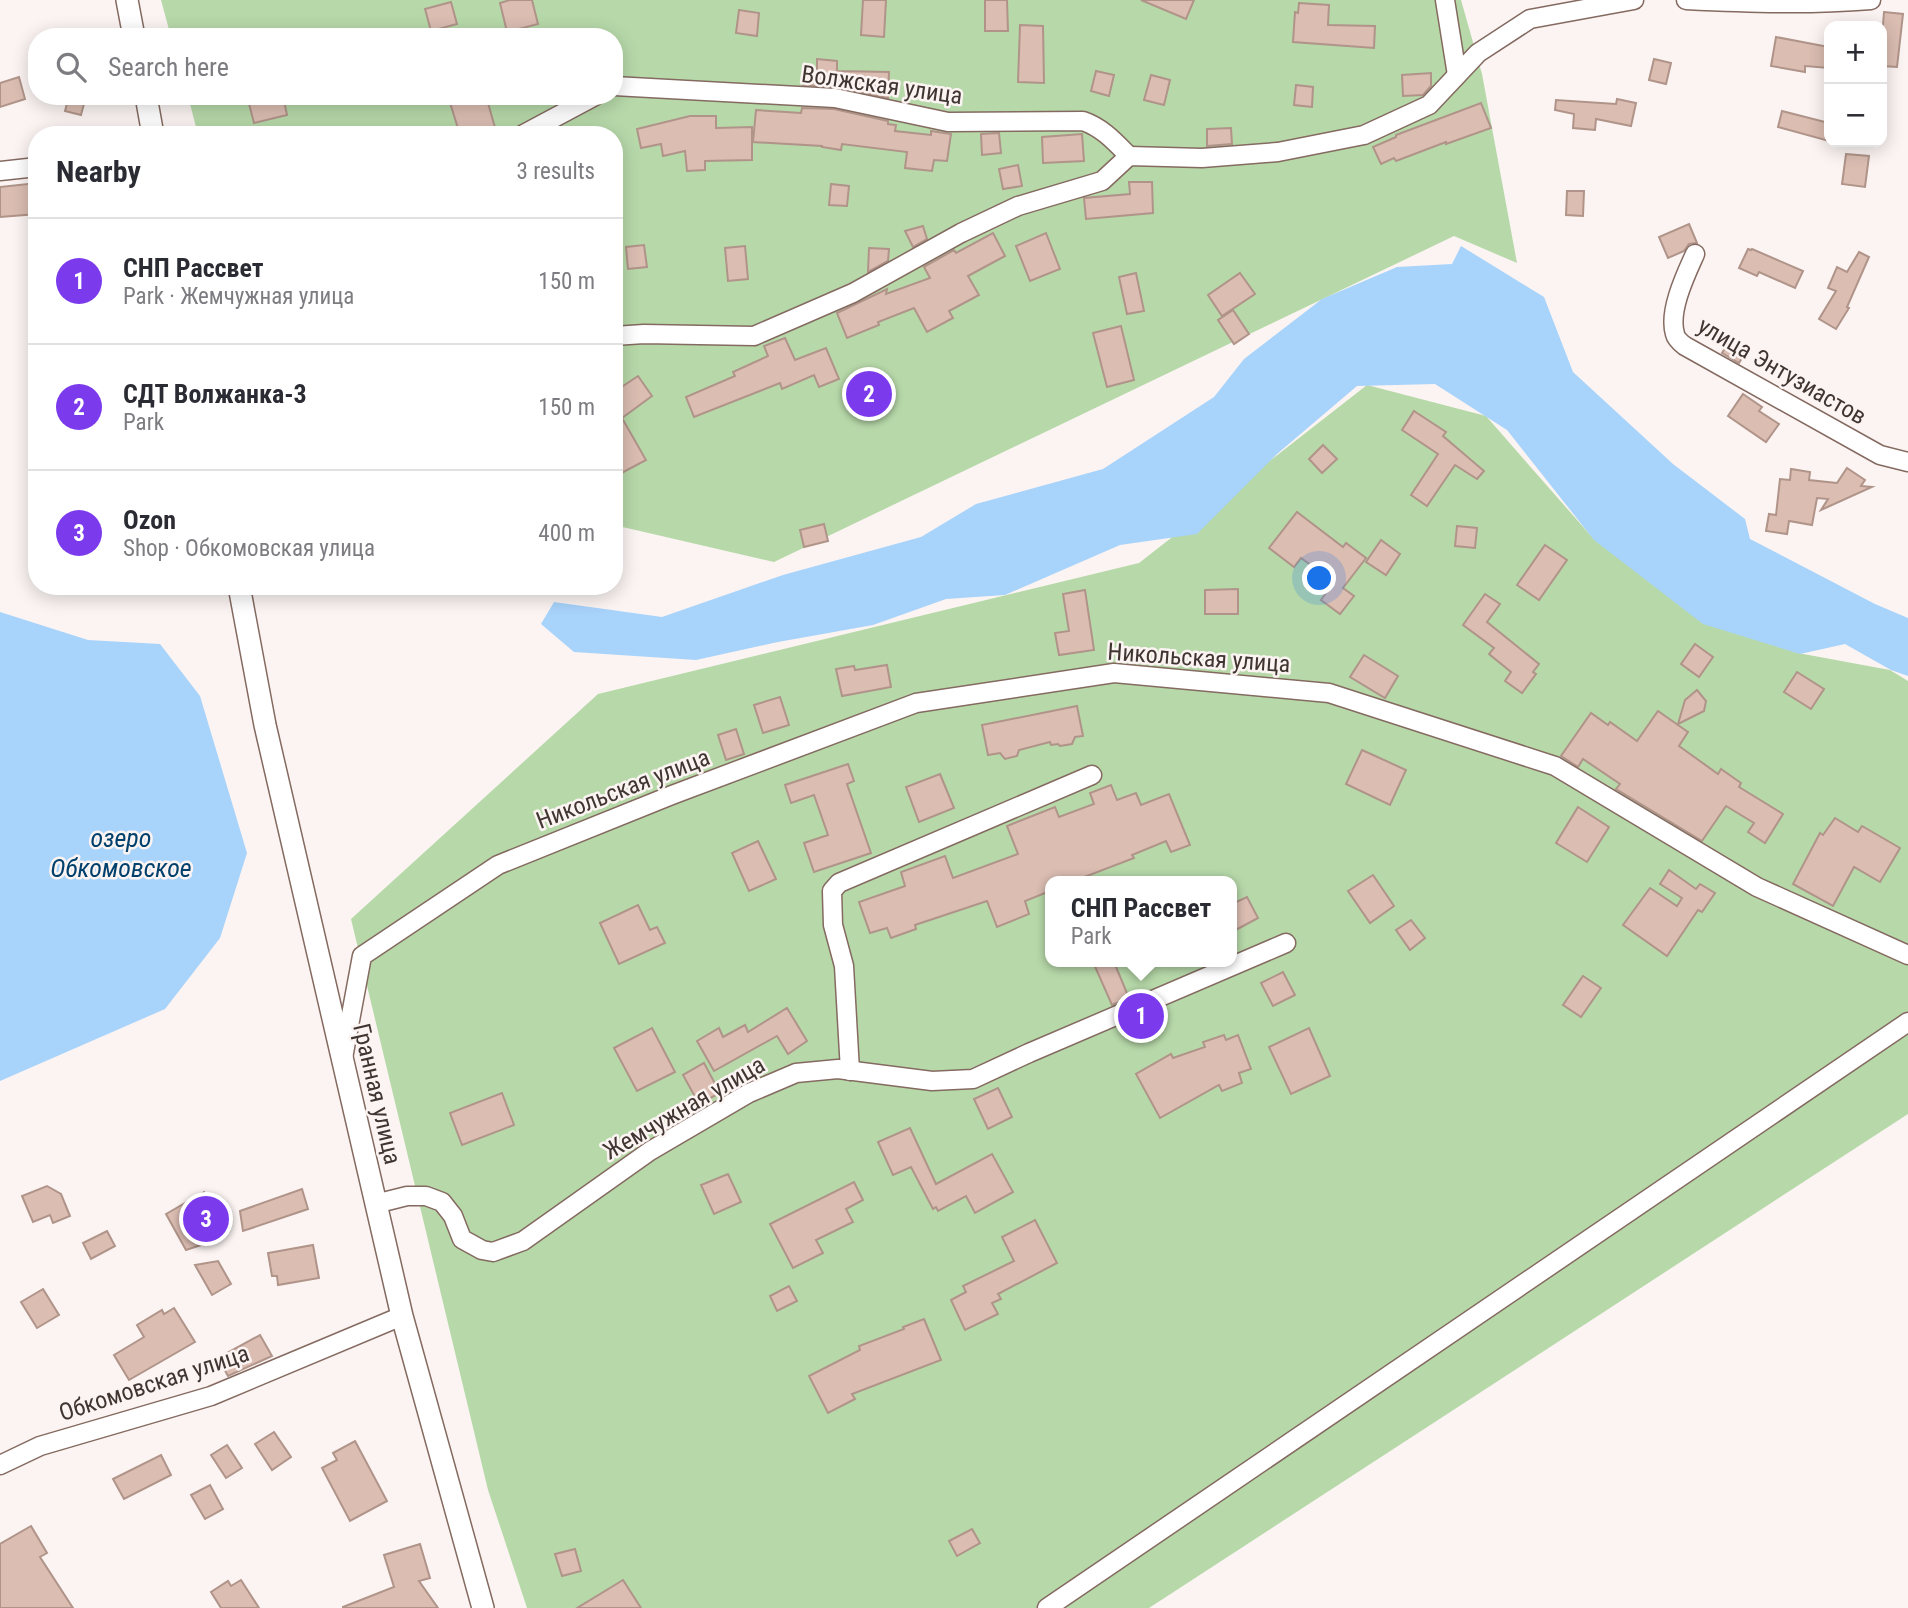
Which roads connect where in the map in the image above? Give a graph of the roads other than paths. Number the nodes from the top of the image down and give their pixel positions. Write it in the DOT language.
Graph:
graph roads {
  1 [pos="127,0"];
  2 [pos="1445,0"];
  3 [pos="1634,0"];
  4 [pos="1686,0"];
  5 [pos="1871,0"];
  6 [pos="132,28"];
  7 [pos="1457,75"];
  8 [pos="623,86"];
  9 [pos="148,105"];
  10 [pos="578,105"];
  11 [pos="151,126"];
  12 [pos="539,126"];
  13 [pos="1129,156"];
  14 [pos="28,168"];
  15 [pos="0,171"];
  16 [pos="1695,254"];
  17 [pos="623,335"];
  18 [pos="1908,462"];
  19 [pos="241,595"];
  20 [pos="1092,775"];
  21 [pos="1286,943"];
  22 [pos="1908,955"];
  23 [pos="1237,964"];
  24 [pos="1230,967"];
  25 [pos="1908,1022"];
  26 [pos="342,1063"];
  27 [pos="850,1071"];
  28 [pos="375,1204"];
  29 [pos="402,1315"];
  30 [pos="0,1465"];
  31 [pos="483,1608"];
  32 [pos="1047,1608"];
  1 -- 6 [label="street"];
  2 -- 7 [label="street"];
  3 -- 7 [label="street"];
  4 -- 5 [label="street"];
  7 -- 13 [label="street"];
  8 -- 13 [label="street, Волжская улица"];
  9 -- 11 [label="street"];
  10 -- 12 [label="street"];
  13 -- 17 [label="street"];
  14 -- 15 [label="street"];
  16 -- 18 [label="street, улица Энтузиастов"];
  19 -- 26 [label="street, Гранная улица"];
  20 -- 27 [label="street"];
  21 -- 23 [label="street, Жемчужная улица"];
  22 -- 26 [label="street, Никольская улица"];
  24 -- 27 [label="street, Жемчужная улица"];
  25 -- 32 [label="street"];
  26 -- 28 [label="street, Гранная улица"];
  27 -- 28 [label="street, Жемчужная улица"];
  28 -- 29 [label="street, Гранная улица"];
  29 -- 30 [label="street, Обкомовская улица"];
  29 -- 31 [label="street, Гранная улица"];
}
